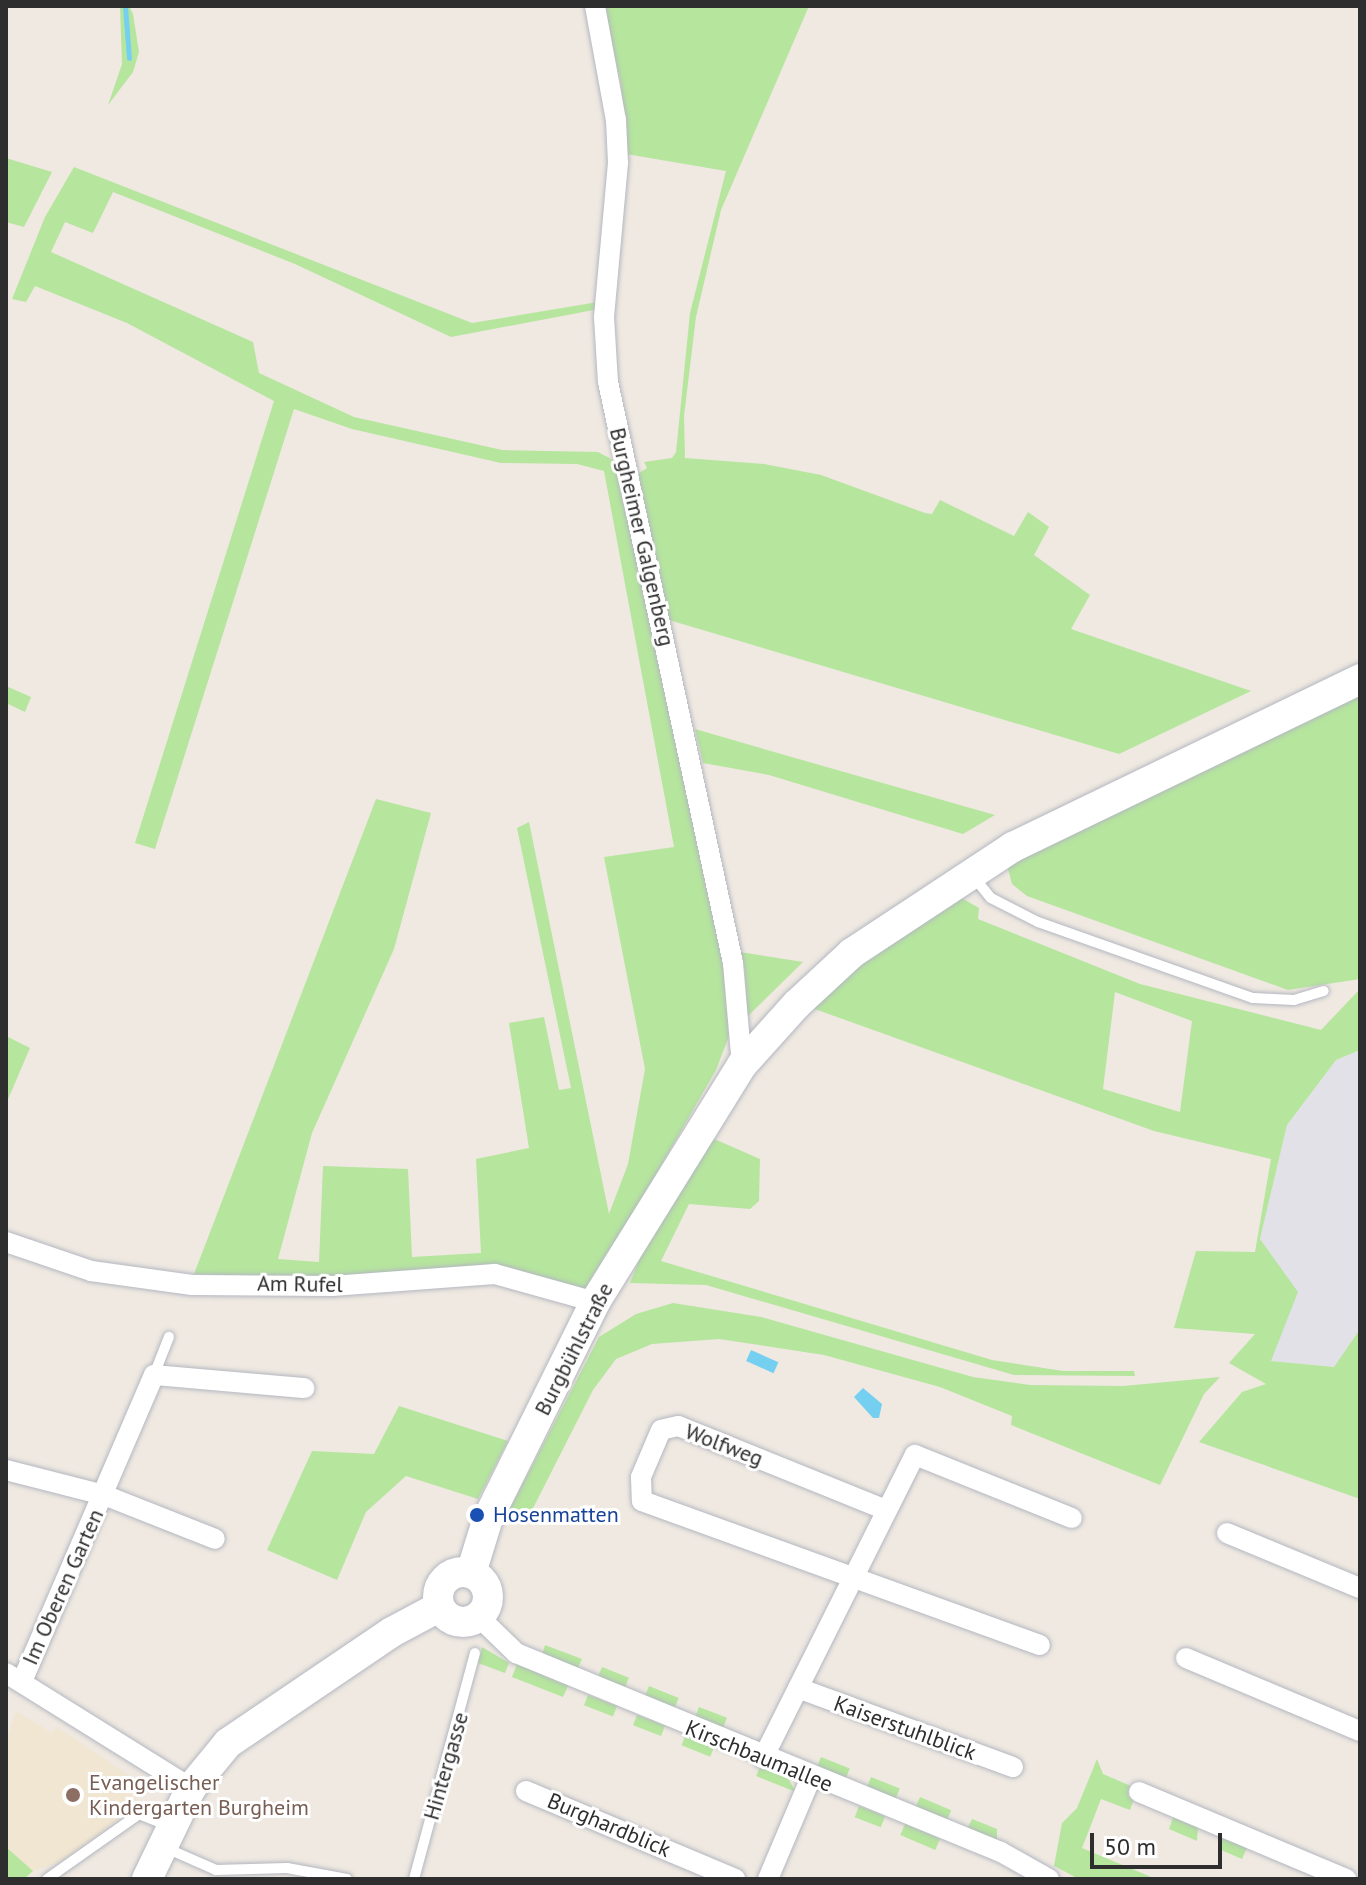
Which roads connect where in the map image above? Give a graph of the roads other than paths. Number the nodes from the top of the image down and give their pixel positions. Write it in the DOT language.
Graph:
graph roads {
  1 [pos="595,6"];
  2 [pos="1360,679"];
  3 [pos="970,873"];
  4 [pos="1324,991"];
  5 [pos="742,1065"];
  6 [pos="6,1242"];
  7 [pos="595,1302"];
  8 [pos="169,1337"];
  9 [pos="154,1375"];
  10 [pos="304,1388"];
  11 [pos="6,1470"];
  12 [pos="104,1495"];
  13 [pos="886,1510"];
  14 [pos="1072,1518"];
  15 [pos="1227,1533"];
  16 [pos="215,1539"];
  17 [pos="471,1573"];
  18 [pos="852,1576"];
  19 [pos="1360,1588"];
  20 [pos="439,1607"];
  21 [pos="479,1617"];
  22 [pos="1040,1645"];
  23 [pos="475,1653"];
  24 [pos="1186,1658"];
  25 [pos="14,1676"];
  26 [pos="798,1688"];
  27 [pos="1360,1731"];
  28 [pos="763,1758"];
  29 [pos="1013,1767"];
  30 [pos="811,1777"];
  31 [pos="191,1788"];
  32 [pos="526,1791"];
  33 [pos="1139,1792"];
  34 [pos="167,1837"];
  35 [pos="1041,1875"];
  36 [pos="47,1879"];
  37 [pos="147,1879"];
  38 [pos="347,1879"];
  39 [pos="414,1879"];
  40 [pos="735,1879"];
  41 [pos="768,1879"];
  42 [pos="1346,1879"];
  1 -- 5 [label="street, Burgheimer Galgenberg"];
  2 -- 3 [label="street, Burgbühlstraße"];
  3 -- 4 [label="lane"];
  3 -- 5 [label="street, Burgbühlstraße"];
  5 -- 7 [label="street, Burgbühlstraße"];
  6 -- 7 [label="street, Am Rufel"];
  7 -- 17 [label="street, Burgbühlstraße"];
  8 -- 9 [label="lane, Im Oberen Garten"];
  9 -- 10 [label="street"];
  9 -- 12 [label="street, Im Oberen Garten"];
  11 -- 12 [label="street, Im Oberen Garten"];
  12 -- 16 [label="street, Im Oberen Garten"];
  12 -- 25 [label="street, Im Oberen Garten"];
  13 -- 14 [label="street"];
  13 -- 18 [label="street"];
  13 -- 18 [label="street, Wolfweg"];
  15 -- 19 [label="street"];
  17 -- 20 [label="street"];
  17 -- 21 [label="street"];
  18 -- 22 [label="street"];
  18 -- 26 [label="street"];
  20 -- 21 [label="street"];
  20 -- 31 [label="street"];
  21 -- 28 [label="street, Kirschbaumallee"];
  23 -- 39 [label="lane, Hintergasse"];
  24 -- 27 [label="street"];
  25 -- 31 [label="street, Im Oberen Garten"];
  26 -- 28 [label="street"];
  26 -- 29 [label="street, Kaiserstuhlblick"];
  28 -- 30 [label="street, Kirschbaumallee"];
  30 -- 35 [label="street, Kirschbaumallee"];
  30 -- 41 [label="street"];
  31 -- 34 [label="street"];
  32 -- 40 [label="street, Burghardblick"];
  33 -- 42 [label="street"];
  34 -- 36 [label="lane"];
  34 -- 37 [label="street"];
  34 -- 38 [label="lane"];
}
